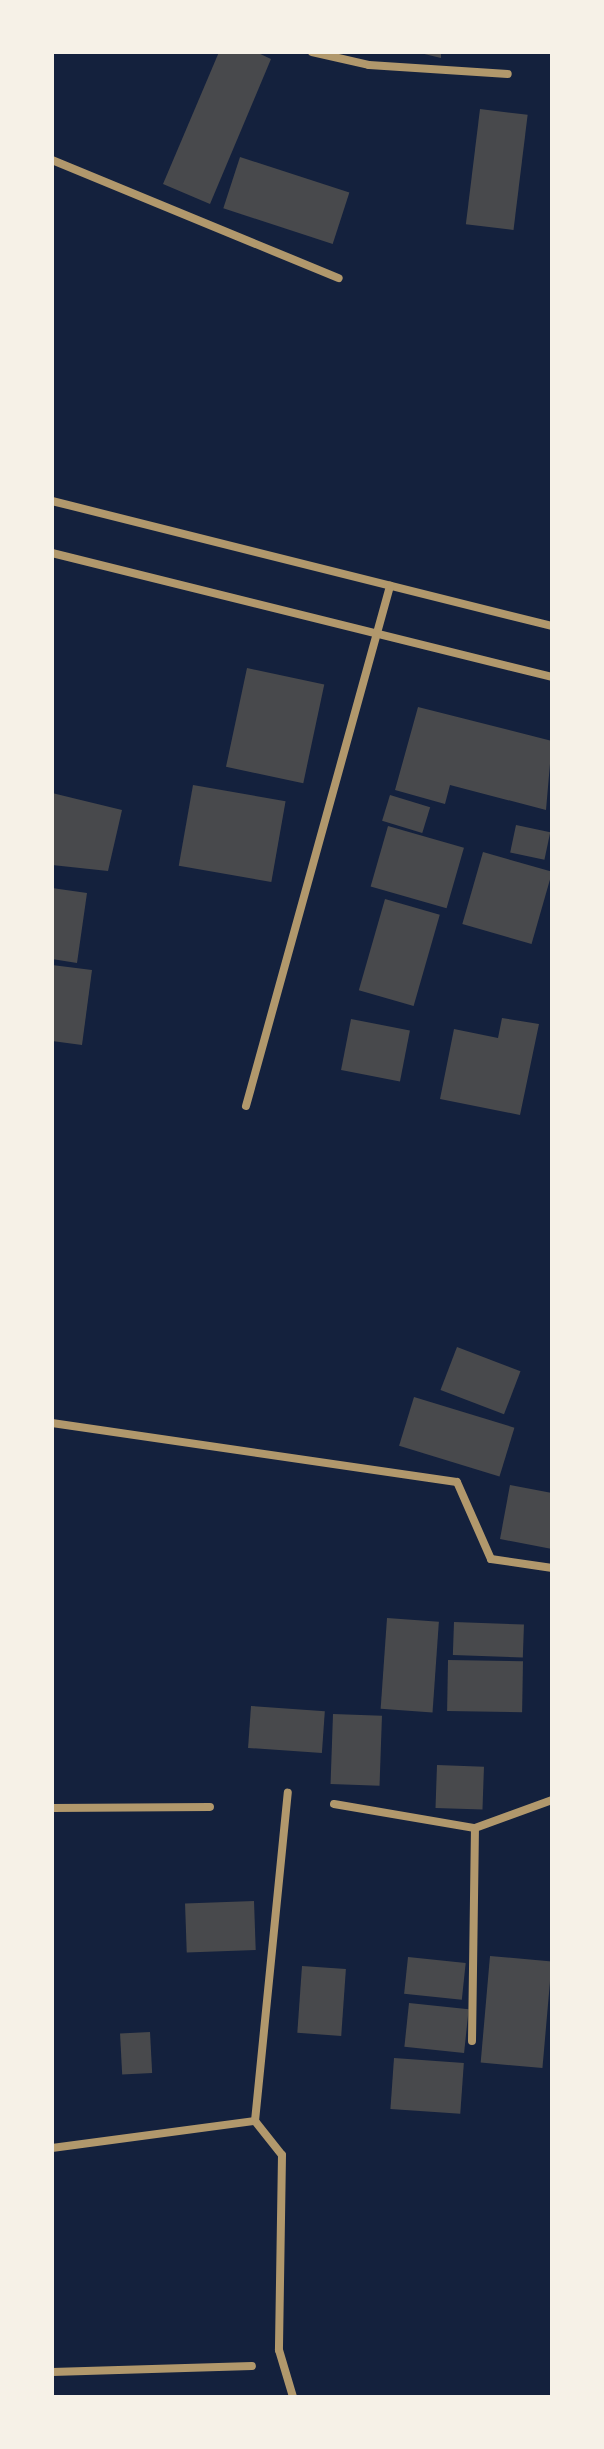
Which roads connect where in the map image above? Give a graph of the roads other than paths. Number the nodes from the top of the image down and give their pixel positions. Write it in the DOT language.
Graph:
graph roads {
  1 [pos="312,52"];
  2 [pos="508,74"];
  3 [pos="52,160"];
  4 [pos="339,278"];
  5 [pos="52,501"];
  6 [pos="52,553"];
  7 [pos="390,586"];
  8 [pos="552,626"];
  9 [pos="376,633"];
  10 [pos="552,677"];
  11 [pos="246,1106"];
  12 [pos="52,1423"];
  13 [pos="552,1568"];
  14 [pos="288,1793"];
  15 [pos="552,1800"];
  16 [pos="334,1804"];
  17 [pos="210,1807"];
  18 [pos="52,1808"];
  19 [pos="475,1828"];
  20 [pos="472,2041"];
  21 [pos="255,2121"];
  22 [pos="52,2148"];
  23 [pos="252,2366"];
  24 [pos="52,2372"];
  25 [pos="293,2397"];
  1 -- 2 [label="street"];
  3 -- 4 [label="street"];
  5 -- 7 [label="street"];
  6 -- 9 [label="street"];
  7 -- 8 [label="street"];
  7 -- 9 [label="street"];
  9 -- 10 [label="street"];
  9 -- 11 [label="street"];
  12 -- 13 [label="street"];
  14 -- 21 [label="street"];
  15 -- 19 [label="street"];
  16 -- 19 [label="street"];
  17 -- 18 [label="street"];
  19 -- 20 [label="street"];
  21 -- 22 [label="street"];
  21 -- 25 [label="street"];
  23 -- 24 [label="street"];
}
